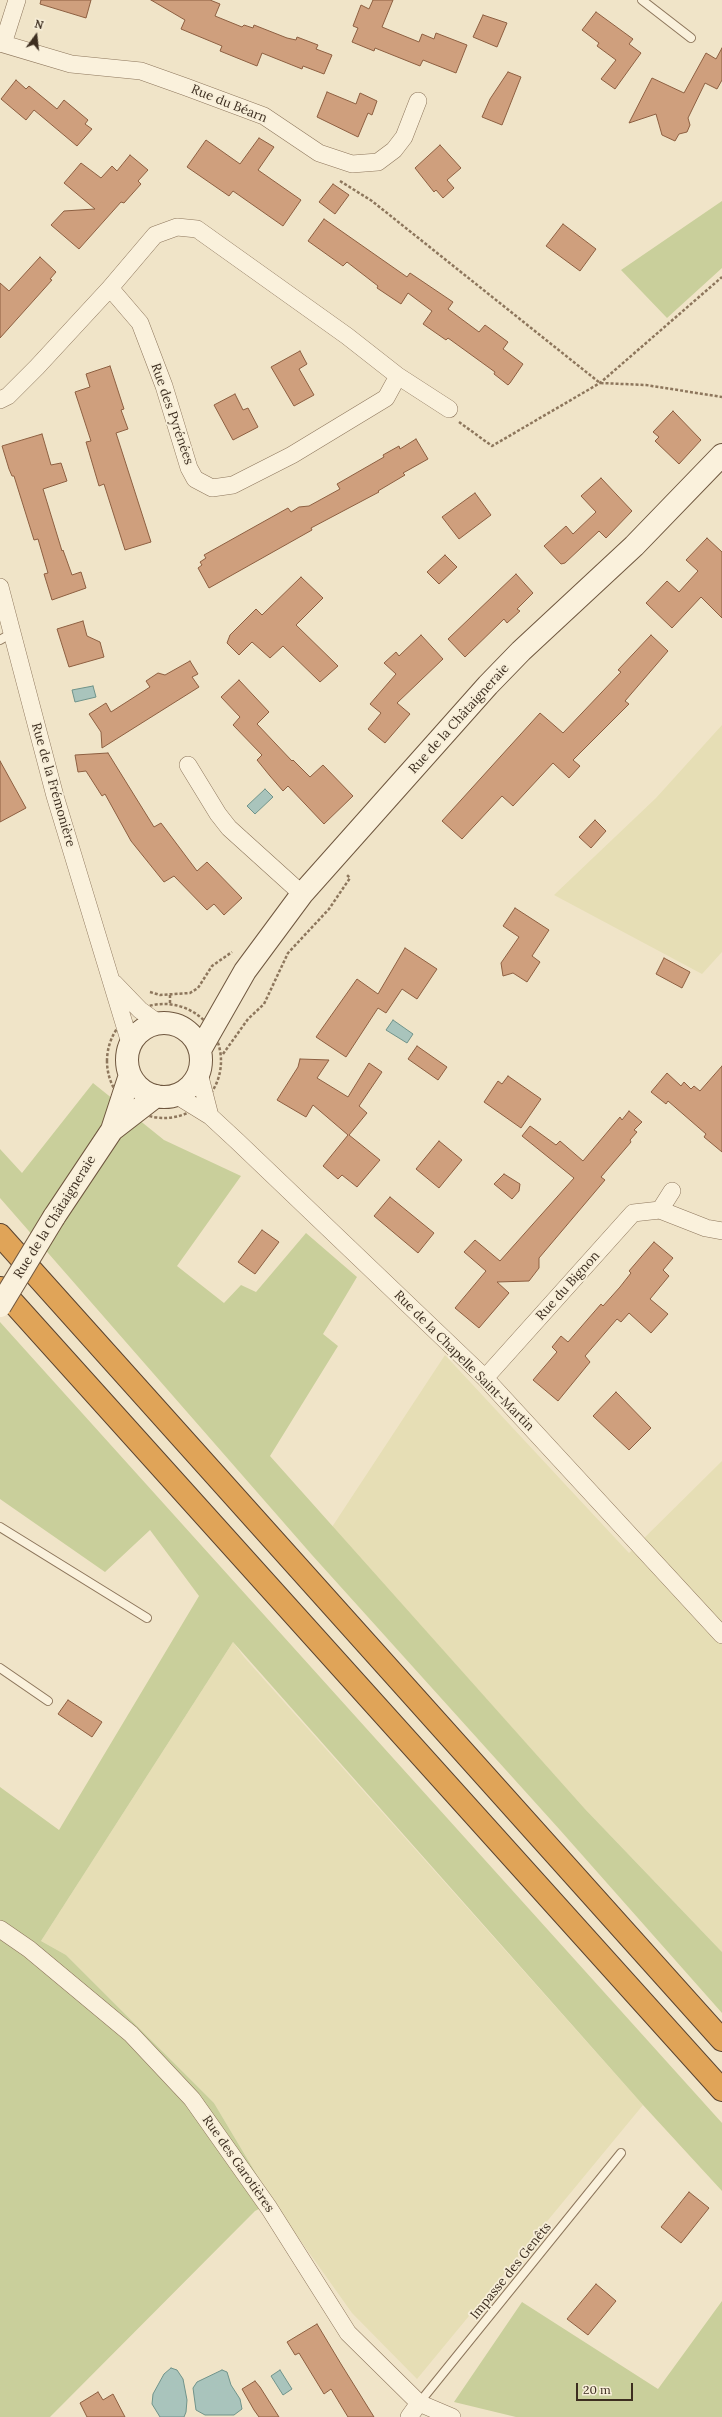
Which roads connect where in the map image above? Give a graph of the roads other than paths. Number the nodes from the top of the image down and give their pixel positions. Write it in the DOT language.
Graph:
graph roads {
  1 [pos="17,0"];
  2 [pos="642,0"];
  3 [pos="691,38"];
  4 [pos="2,43"];
  5 [pos="418,101"];
  6 [pos="110,288"];
  7 [pos="398,376"];
  8 [pos="0,400"];
  9 [pos="449,409"];
  10 [pos="722,455"];
  11 [pos="0,587"];
  12 [pos="6,636"];
  13 [pos="188,765"];
  14 [pos="302,894"];
  15 [pos="113,982"];
  16 [pos="158,1023"];
  17 [pos="199,1025"];
  18 [pos="130,1043"];
  19 [pos="199,1073"];
  20 [pos="130,1076"];
  21 [pos="166,1096"];
  22 [pos="129,1105"];
  23 [pos="205,1108"];
  24 [pos="672,1191"];
  25 [pos="660,1210"];
  26 [pos="722,1231"];
  27 [pos="0,1235"];
  28 [pos="0,1288"];
  29 [pos="0,1306"];
  30 [pos="485,1378"];
  31 [pos="0,1527"];
  32 [pos="147,1618"];
  33 [pos="722,1635"];
  34 [pos="0,1668"];
  35 [pos="48,1701"];
  36 [pos="0,1929"];
  37 [pos="722,2040"];
  38 [pos="722,2090"];
  39 [pos="621,2153"];
  40 [pos="419,2403"];
  41 [pos="409,2417"];
  42 [pos="452,2417"];
  1 -- 4 [label="street"];
  2 -- 3 [label="lane"];
  4 -- 5 [label="street, Rue du Béarn"];
  6 -- 7 [label="street"];
  6 -- 7 [label="street, Rue des Pyrénées"];
  6 -- 8 [label="street"];
  7 -- 9 [label="street"];
  10 -- 14 [label="street, Rue de la Châtaigneraie"];
  11 -- 12 [label="street, Rue de la Frémonière"];
  12 -- 15 [label="street, Rue de la Frémonière"];
  13 -- 14 [label="street"];
  14 -- 17 [label="street, Rue de la Châtaigneraie"];
  15 -- 16 [label="street, Rue de la Frémonière"];
  15 -- 18 [label="street, Rue de la Frémonière"];
  16 -- 17 [label="street"];
  16 -- 18 [label="street"];
  17 -- 19 [label="street"];
  18 -- 20 [label="street, Rue de la Châtaigneraie"];
  19 -- 21 [label="street"];
  19 -- 23 [label="street"];
  20 -- 21 [label="street"];
  20 -- 22 [label="street, Rue de la Châtaigneraie"];
  21 -- 22 [label="street"];
  21 -- 23 [label="street, Rue de la Chapelle Saint-Martin"];
  22 -- 29 [label="street, Rue de la Châtaigneraie, bridge"];
  23 -- 30 [label="street, Rue de la Chapelle Saint-Martin"];
  24 -- 25 [label="street"];
  25 -- 26 [label="street, Rue du Bignon"];
  25 -- 30 [label="street, Rue du Bignon"];
  27 -- 37 [label="highway"];
  28 -- 38 [label="highway"];
  30 -- 33 [label="street, Rue de la Chapelle Saint-Martin"];
  31 -- 32 [label="lane"];
  34 -- 35 [label="lane"];
  36 -- 40 [label="street, Rue des Garotières"];
  39 -- 40 [label="lane, Impasse des Genêts"];
  40 -- 41 [label="street"];
  40 -- 42 [label="street, Rue des Garotières"];
}
